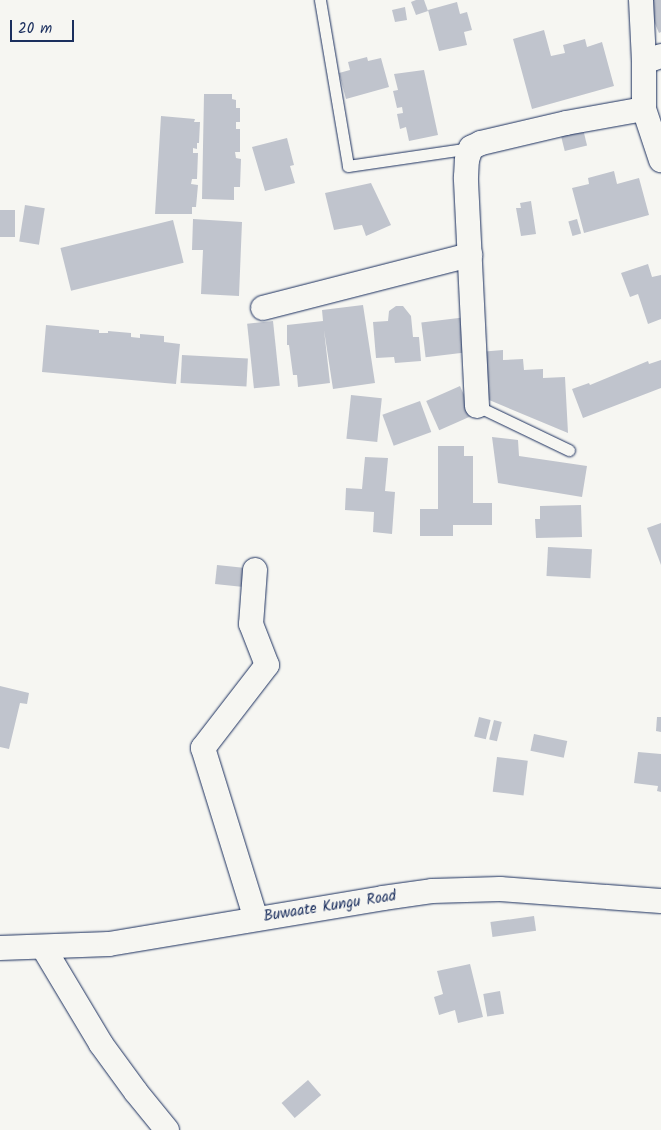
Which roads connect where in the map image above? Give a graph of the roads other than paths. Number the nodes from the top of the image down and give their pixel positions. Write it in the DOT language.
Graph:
graph roads {
  1 [pos="320,0"];
  2 [pos="641,0"];
  3 [pos="652,59"];
  4 [pos="644,109"];
  5 [pos="471,148"];
  6 [pos="661,160"];
  7 [pos="470,255"];
  8 [pos="263,308"];
  9 [pos="477,406"];
  10 [pos="569,450"];
  11 [pos="255,570"];
  12 [pos="661,901"];
  13 [pos="256,919"];
  14 [pos="43,947"];
  15 [pos="0,948"];
  16 [pos="167,1130"];
  1 -- 5 [label="lane"];
  2 -- 3 [label="street"];
  3 -- 4 [label="street"];
  4 -- 5 [label="street"];
  4 -- 6 [label="street"];
  5 -- 7 [label="street"];
  7 -- 8 [label="street"];
  7 -- 9 [label="street"];
  9 -- 10 [label="lane"];
  11 -- 13 [label="street"];
  12 -- 13 [label="street, Buwaate Kungu Road"];
  13 -- 14 [label="street, Buwaate Kungu Road"];
  14 -- 15 [label="street, Buwaate Kungu Road"];
  14 -- 16 [label="street"];
}
